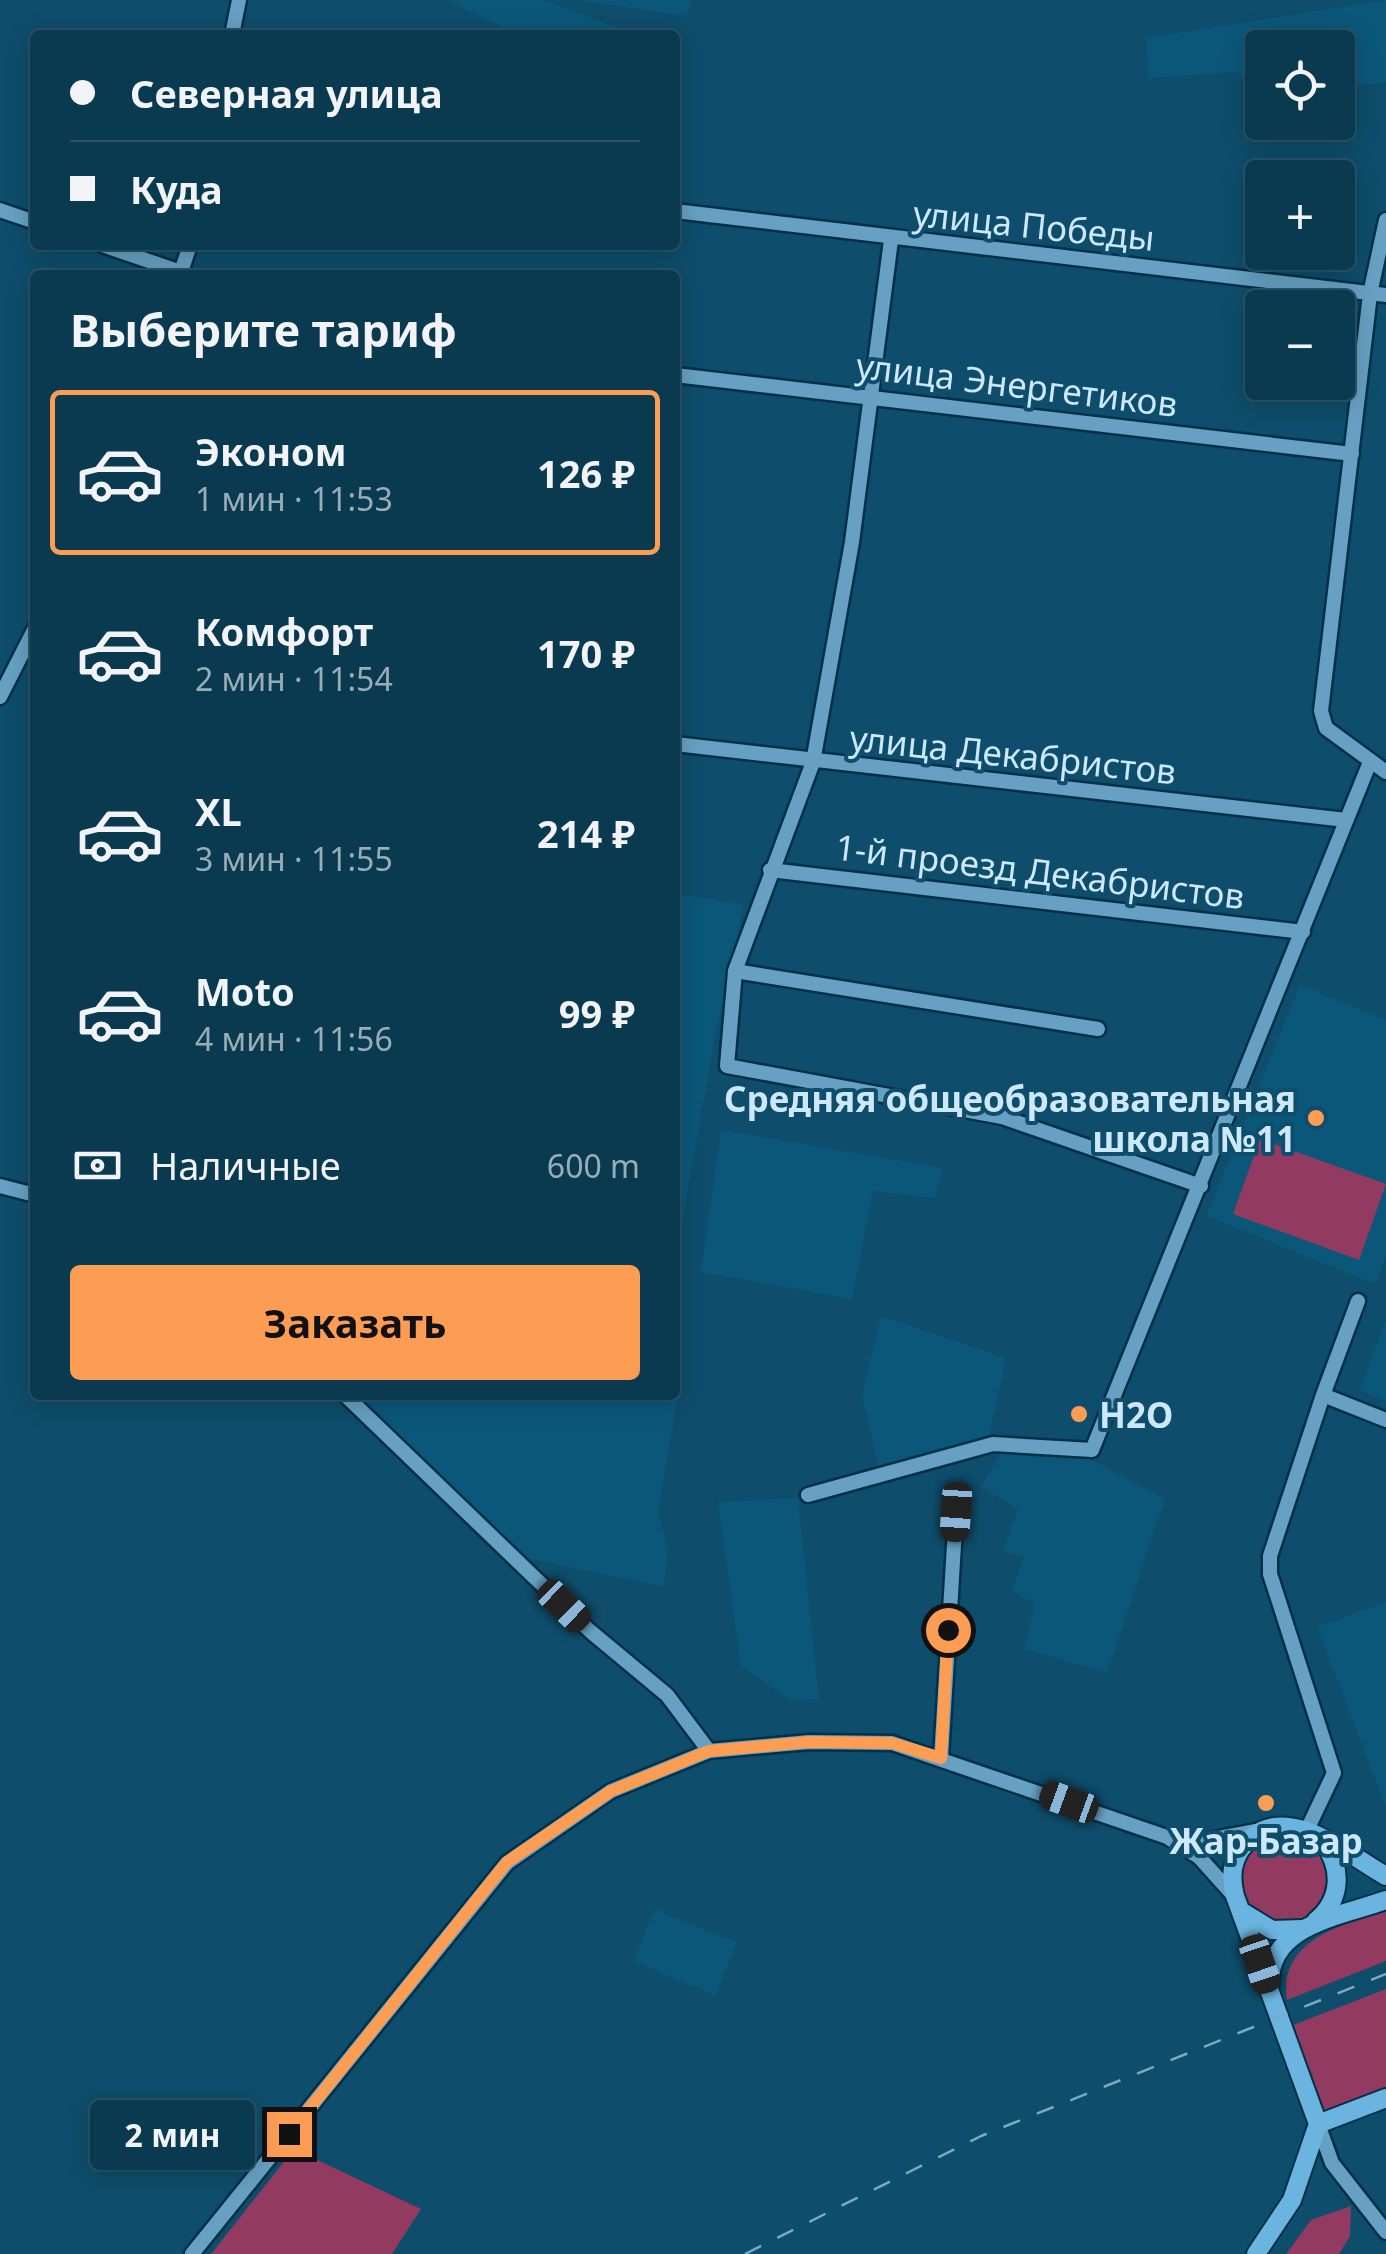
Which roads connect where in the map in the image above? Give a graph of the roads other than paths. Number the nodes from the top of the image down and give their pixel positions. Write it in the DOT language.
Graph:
graph roads {
  1 [pos="239,0"];
  2 [pos="233,30"];
  3 [pos="0,210"];
  4 [pos="680,212"];
  5 [pos="30,220"];
  6 [pos="1386,220"];
  7 [pos="891,240"];
  8 [pos="116,250"];
  9 [pos="172,270"];
  10 [pos="1378,294"];
  11 [pos="680,377"];
  12 [pos="870,397"];
  13 [pos="1352,454"];
  14 [pos="30,638"];
  15 [pos="0,697"];
  16 [pos="680,745"];
  17 [pos="813,762"];
  18 [pos="1370,762"];
  19 [pos="1386,772"];
  20 [pos="1346,820"];
  21 [pos="770,870"];
  22 [pos="1303,932"];
  23 [pos="735,971"];
  24 [pos="1098,1028"];
  25 [pos="0,1186"];
  26 [pos="1201,1186"];
  27 [pos="30,1194"];
  28 [pos="1358,1302"];
  29 [pos="1322,1396"];
  30 [pos="350,1400"];
  31 [pos="1386,1420"];
  32 [pos="808,1495"];
  33 [pos="956,1512"];
  34 [pos="709,1751"];
  35 [pos="941,1758"];
  36 [pos="1267,1828"];
  37 [pos="1312,1833"];
  38 [pos="1167,1837"];
  39 [pos="1386,1876"];
  40 [pos="1386,1900"];
  41 [pos="1237,1901"];
  42 [pos="1307,1926"];
  43 [pos="1271,1994"];
  44 [pos="1386,2098"];
  45 [pos="1318,2124"];
  46 [pos="1386,2232"];
  47 [pos="192,2254"];
  48 [pos="1256,2254"];
  1 -- 2 [label="street"];
  3 -- 5 [label="street"];
  4 -- 7 [label="street, улица Победы"];
  6 -- 10 [label="street"];
  7 -- 10 [label="street, улица Победы"];
  7 -- 12 [label="street"];
  8 -- 9 [label="street"];
  10 -- 13 [label="street"];
  11 -- 12 [label="street, улица Энергетиков"];
  12 -- 13 [label="street, улица Энергетиков"];
  12 -- 17 [label="street"];
  13 -- 18 [label="street"];
  14 -- 15 [label="street"];
  16 -- 17 [label="street, улица Декабристов"];
  17 -- 20 [label="street, улица Декабристов"];
  17 -- 21 [label="street"];
  18 -- 19 [label="street"];
  18 -- 20 [label="street"];
  20 -- 22 [label="street"];
  21 -- 22 [label="street, 1-й проезд Декабристов"];
  21 -- 23 [label="street"];
  22 -- 26 [label="street"];
  23 -- 24 [label="street"];
  23 -- 26 [label="street"];
  25 -- 27 [label="street"];
  26 -- 32 [label="street"];
  28 -- 29 [label="street"];
  29 -- 31 [label="street"];
  29 -- 37 [label="street"];
  30 -- 34 [label="street"];
  33 -- 35 [label="street"];
  34 -- 35 [label="street"];
  34 -- 47 [label="street"];
  35 -- 38 [label="street"];
  36 -- 37 [label="main road"];
  36 -- 38 [label="street"];
  36 -- 41 [label="main road"];
  37 -- 39 [label="main road"];
  37 -- 42 [label="main road"];
  38 -- 41 [label="street"];
  40 -- 42 [label="main road"];
  41 -- 42 [label="main road"];
  41 -- 43 [label="main road"];
  42 -- 43 [label="main road"];
  43 -- 45 [label="main road"];
  44 -- 45 [label="main road"];
  45 -- 46 [label="street"];
  45 -- 48 [label="main road"];
}
